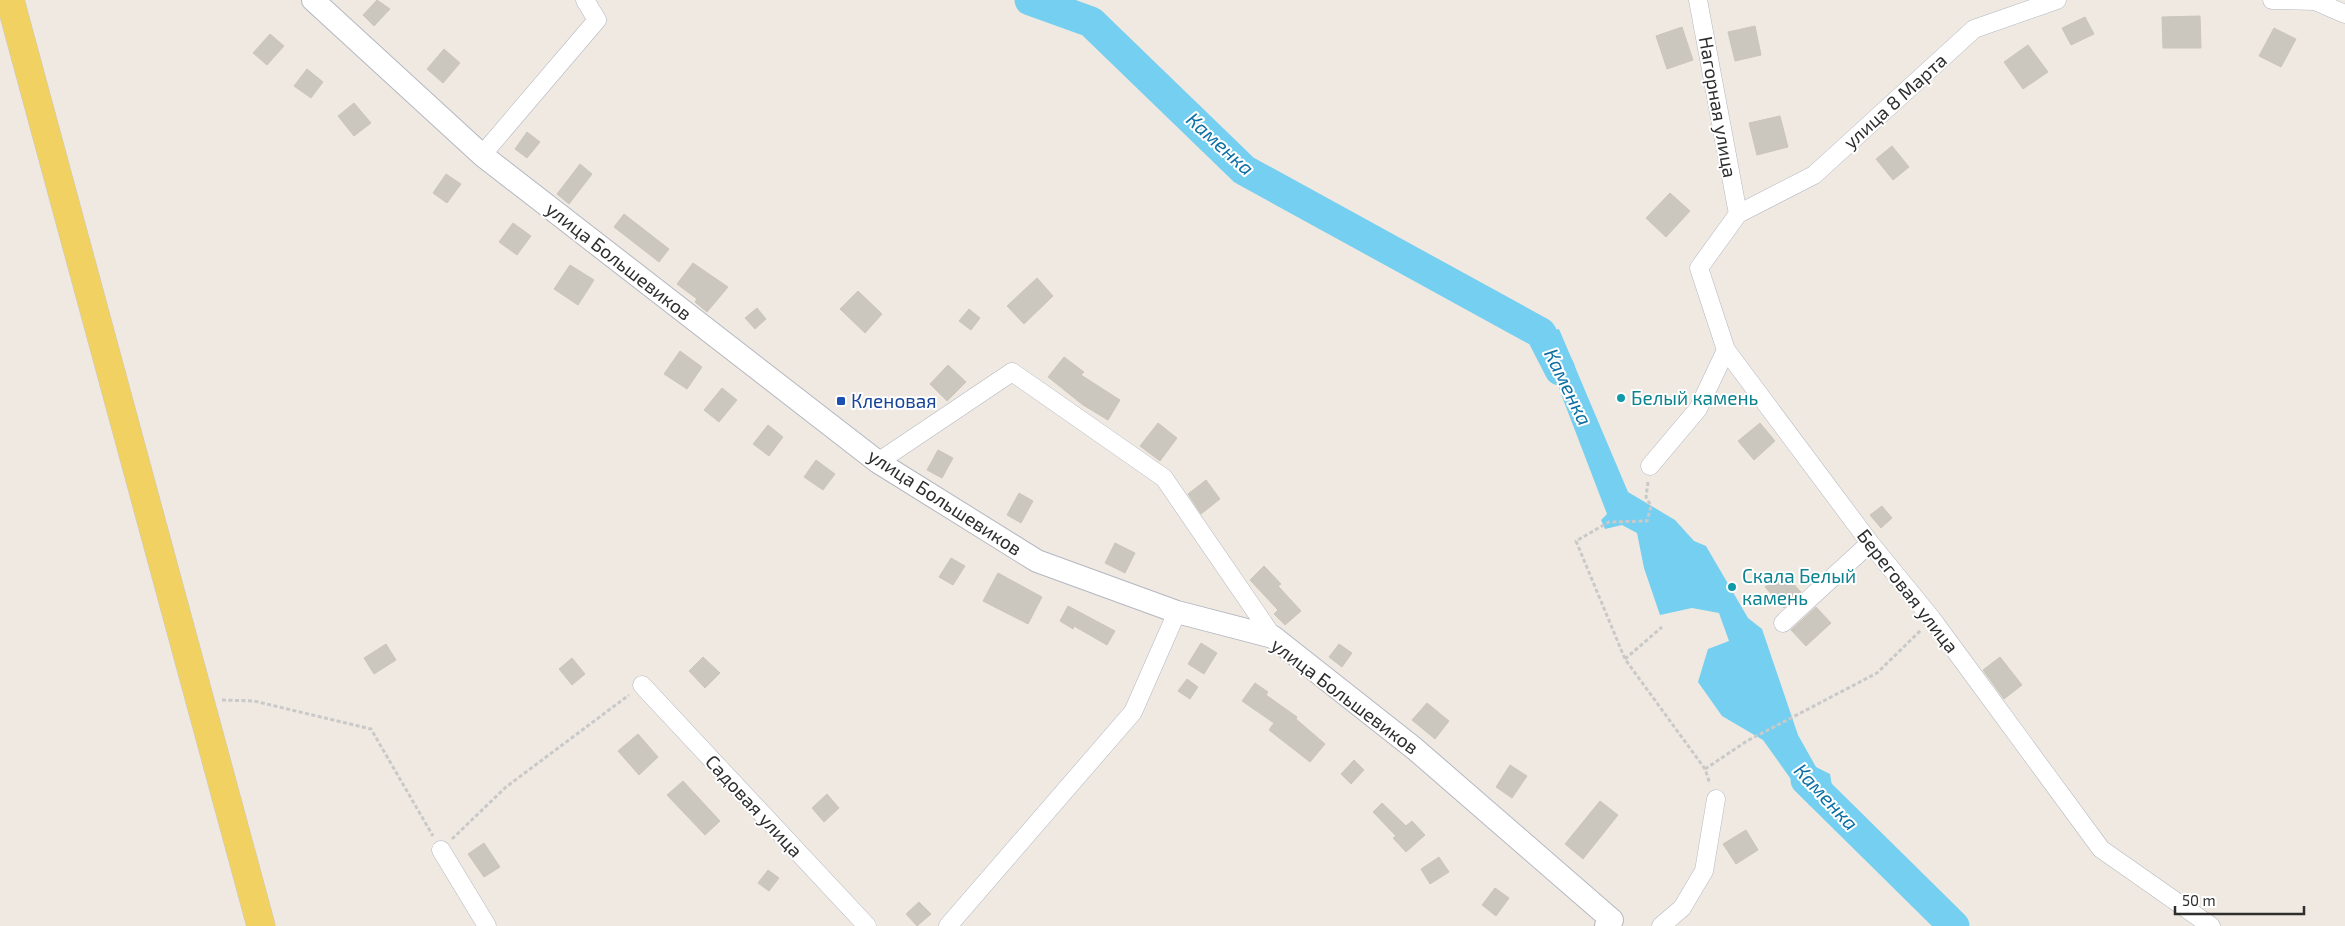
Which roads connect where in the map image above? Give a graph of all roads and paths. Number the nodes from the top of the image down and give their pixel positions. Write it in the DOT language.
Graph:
graph roads {
  1 [pos="10,0"];
  2 [pos="313,0"];
  3 [pos="584,0"];
  4 [pos="1698,0"];
  5 [pos="2057,0"];
  6 [pos="2272,0"];
  7 [pos="2345,14"];
  8 [pos="482,155"];
  9 [pos="1738,214"];
  10 [pos="1726,350"];
  11 [pos="878,462"];
  12 [pos="1650,466"];
  13 [pos="1646,497"];
  14 [pos="1870,543"];
  15 [pos="1177,612"];
  16 [pos="1932,619"];
  17 [pos="1783,623"];
  18 [pos="1662,627"];
  19 [pos="1273,637"];
  20 [pos="1625,659"];
  21 [pos="642,685"];
  22 [pos="199,699"];
  23 [pos="1704,769"];
  24 [pos="1716,799"];
  25 [pos="441,850"];
  26 [pos="1612,924"];
  27 [pos="261,926"];
  28 [pos="486,926"];
  29 [pos="867,926"];
  30 [pos="948,926"];
  31 [pos="1661,926"];
  32 [pos="2211,926"];
  1 -- 22 [label="main road"];
  2 -- 8 [label="street, улица Большевиков"];
  3 -- 8 [label="street"];
  4 -- 9 [label="street, Нагорная улица"];
  5 -- 9 [label="street, улица 8 Марта"];
  6 -- 7 [label="street"];
  8 -- 11 [label="street, улица Большевиков"];
  9 -- 10 [label="street, Береговая улица"];
  10 -- 12 [label="street"];
  10 -- 14 [label="street, Береговая улица"];
  11 -- 15 [label="street, улица Большевиков"];
  11 -- 19 [label="street"];
  13 -- 20 [label="path"];
  14 -- 16 [label="street, Береговая улица"];
  14 -- 17 [label="street"];
  15 -- 19 [label="street, улица Большевиков"];
  15 -- 30 [label="street"];
  16 -- 23 [label="path"];
  16 -- 32 [label="street, Береговая улица"];
  18 -- 20 [label="path"];
  19 -- 26 [label="street, улица Большевиков"];
  20 -- 23 [label="path"];
  21 -- 25 [label="path"];
  21 -- 29 [label="street, Садовая улица"];
  22 -- 25 [label="path"];
  22 -- 27 [label="main road"];
  23 -- 24 [label="path"];
  24 -- 31 [label="street"];
  25 -- 28 [label="street"];
}
